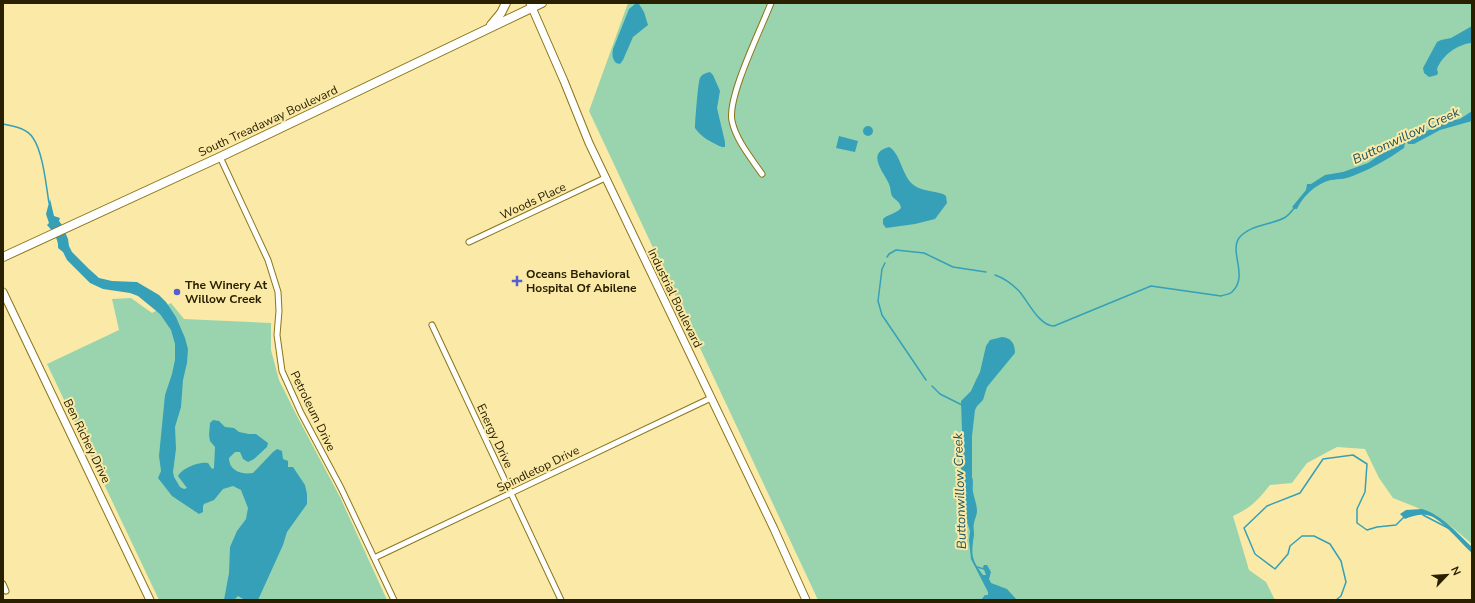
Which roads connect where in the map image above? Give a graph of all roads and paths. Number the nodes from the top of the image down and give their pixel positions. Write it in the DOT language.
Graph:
graph roads {
  1 [pos="506,3"];
  2 [pos="542,3"];
  3 [pos="771,3"];
  4 [pos="531,5"];
  5 [pos="488,28"];
  6 [pos="220,157"];
  7 [pos="762,174"];
  8 [pos="605,178"];
  9 [pos="469,242"];
  10 [pos="3,257"];
  11 [pos="3,292"];
  12 [pos="432,325"];
  13 [pos="712,398"];
  14 [pos="511,494"];
  15 [pos="374,558"];
  16 [pos="3,584"];
  17 [pos="6,591"];
  18 [pos="150,600"];
  19 [pos="394,600"];
  20 [pos="561,600"];
  21 [pos="806,600"];
  1 -- 5 [label="main road"];
  2 -- 4 [label="main road, South Treadaway Boulevard"];
  3 -- 7 [label="street"];
  4 -- 5 [label="main road, South Treadaway Boulevard"];
  4 -- 8 [label="main road, Industrial Boulevard"];
  5 -- 6 [label="main road, South Treadaway Boulevard"];
  6 -- 10 [label="main road, South Treadaway Boulevard"];
  6 -- 15 [label="street, Petroleum Drive"];
  8 -- 9 [label="street, Woods Place"];
  8 -- 13 [label="main road, Industrial Boulevard"];
  11 -- 18 [label="main road, Ben Richey Drive"];
  12 -- 14 [label="street, Energy Drive"];
  13 -- 14 [label="street, Spindletop Drive"];
  13 -- 21 [label="main road, Industrial Boulevard"];
  14 -- 15 [label="street, Spindletop Drive"];
  14 -- 20 [label="street, Energy Drive"];
  15 -- 19 [label="street, Petroleum Drive"];
  16 -- 17 [label="street"];
}
